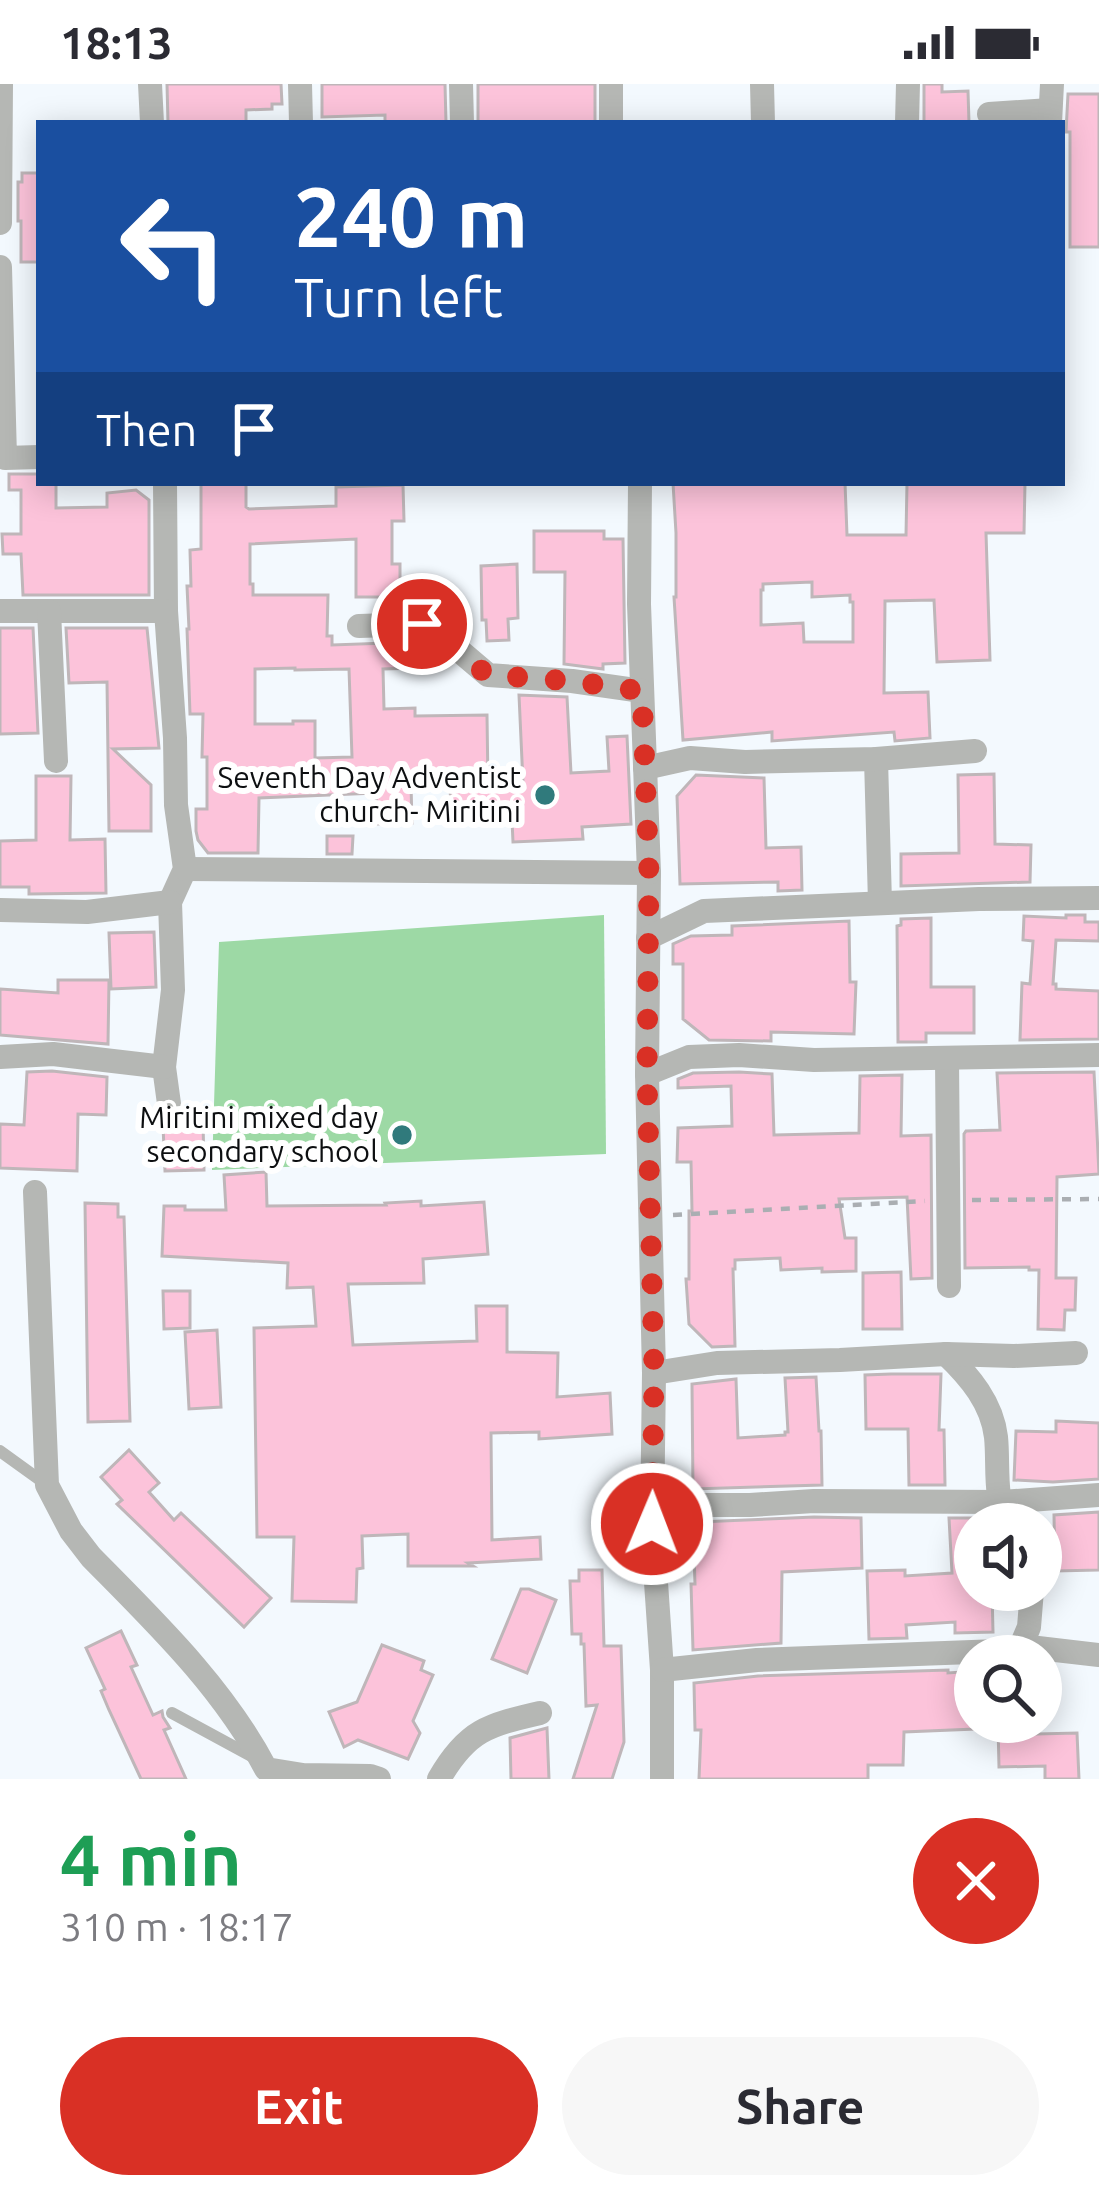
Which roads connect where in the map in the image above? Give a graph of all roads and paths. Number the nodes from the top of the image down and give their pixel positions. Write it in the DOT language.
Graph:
graph roads {
  1 [pos="1,84"];
  2 [pos="150,84"];
  3 [pos="300,84"];
  4 [pos="461,84"];
  5 [pos="610,84"];
  6 [pos="762,84"];
  7 [pos="908,84"];
  8 [pos="1052,84"];
  9 [pos="989,113"];
  10 [pos="1050,117"];
  11 [pos="152,120"];
  12 [pos="301,120"];
  13 [pos="462,120"];
  14 [pos="611,120"];
  15 [pos="763,120"];
  16 [pos="907,120"];
  17 [pos="0,224"];
  18 [pos="0,267"];
  19 [pos="36,457"];
  20 [pos="3,458"];
  21 [pos="166,486"];
  22 [pos="640,486"];
  23 [pos="0,611"];
  24 [pos="49,611"];
  25 [pos="166,611"];
  26 [pos="359,626"];
  27 [pos="642,691"];
  28 [pos="975,752"];
  29 [pos="876,759"];
  30 [pos="56,761"];
  31 [pos="645,768"];
  32 [pos="185,869"];
  33 [pos="649,873"];
  34 [pos="1099,898"];
  35 [pos="170,902"];
  36 [pos="880,903"];
  37 [pos="0,910"];
  38 [pos="647,938"];
  39 [pos="1099,1055"];
  40 [pos="0,1057"];
  41 [pos="947,1059"];
  42 [pos="164,1067"];
  43 [pos="647,1074"];
  44 [pos="170,1111"];
  45 [pos="35,1192"];
  46 [pos="1099,1198"];
  47 [pos="949,1200"];
  48 [pos="649,1216"];
  49 [pos="949,1286"];
  50 [pos="1076,1353"];
  51 [pos="946,1354"];
  52 [pos="654,1372"];
  53 [pos="0,1451"];
  54 [pos="47,1485"];
  55 [pos="1099,1495"];
  56 [pos="1002,1503"];
  57 [pos="1057,1503"];
  58 [pos="954,1510"];
  59 [pos="652,1524"];
  60 [pos="1062,1651"];
  61 [pos="954,1653"];
  62 [pos="1099,1655"];
  63 [pos="662,1670"];
  64 [pos="172,1713"];
  65 [pos="540,1713"];
  66 [pos="266,1770"];
  67 [pos="379,1779"];
  68 [pos="439,1779"];
  69 [pos="662,1779"];
  1 -- 17 [label="street"];
  2 -- 11 [label="street"];
  3 -- 12 [label="street"];
  4 -- 13 [label="street"];
  5 -- 14 [label="street"];
  6 -- 15 [label="street"];
  7 -- 16 [label="street"];
  8 -- 10 [label="street"];
  9 -- 10 [label="street"];
  18 -- 20 [label="street"];
  19 -- 20 [label="street"];
  21 -- 25 [label="street"];
  22 -- 27 [label="street"];
  23 -- 24 [label="street"];
  24 -- 25 [label="street"];
  24 -- 30 [label="street"];
  25 -- 32 [label="street"];
  26 -- 27 [label="street"];
  27 -- 31 [label="street"];
  28 -- 29 [label="street"];
  29 -- 31 [label="street"];
  29 -- 36 [label="street"];
  31 -- 33 [label="street"];
  32 -- 33 [label="street"];
  32 -- 35 [label="street"];
  33 -- 38 [label="street"];
  34 -- 36 [label="street"];
  35 -- 37 [label="street"];
  35 -- 42 [label="street"];
  36 -- 38 [label="street"];
  38 -- 43 [label="street"];
  39 -- 41 [label="street"];
  40 -- 42 [label="street"];
  41 -- 43 [label="street"];
  41 -- 47 [label="street"];
  42 -- 44 [label="street"];
  43 -- 48 [label="street"];
  45 -- 54 [label="street"];
  46 -- 47 [label="path"];
  47 -- 48 [label="path"];
  47 -- 49 [label="street"];
  48 -- 52 [label="street"];
  50 -- 51 [label="street"];
  51 -- 52 [label="street"];
  51 -- 56 [label="street"];
  52 -- 59 [label="street"];
  53 -- 54 [label="lane"];
  54 -- 66 [label="street"];
  55 -- 57 [label="street"];
  58 -- 59 [label="street"];
  59 -- 63 [label="street"];
  60 -- 62 [label="street"];
  61 -- 63 [label="street"];
  63 -- 69 [label="street"];
  64 -- 66 [label="lane"];
  65 -- 68 [label="street"];
  66 -- 67 [label="street"];
}
